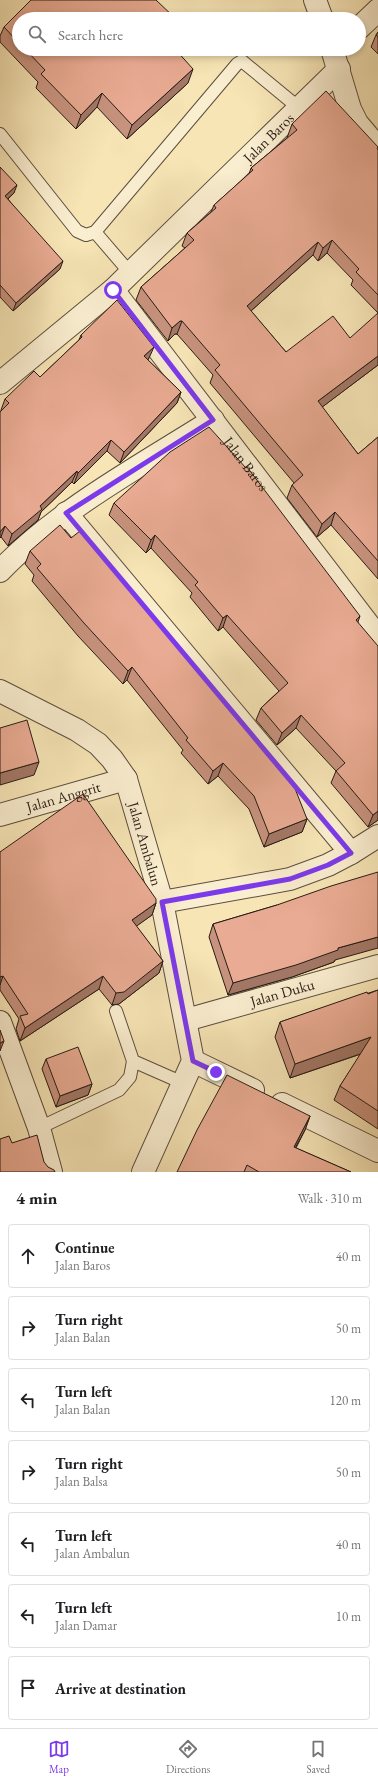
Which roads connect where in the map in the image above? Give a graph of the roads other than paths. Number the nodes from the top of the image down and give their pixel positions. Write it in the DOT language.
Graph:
graph roads {
  1 [pos="315,0"];
  2 [pos="378,10"];
  3 [pos="319,12"];
  4 [pos="366,21"];
  5 [pos="334,56"];
  6 [pos="335,56"];
  7 [pos="299,108"];
  8 [pos="0,134"];
  9 [pos="378,148"];
  10 [pos="95,232"];
  11 [pos="131,274"];
  12 [pos="113,290"];
  13 [pos="0,383"];
  14 [pos="213,420"];
  15 [pos="66,513"];
  16 [pos="0,571"];
  17 [pos="378,637"];
  18 [pos="0,691"];
  19 [pos="126,780"];
  20 [pos="0,815"];
  21 [pos="378,836"];
  22 [pos="351,853"];
  23 [pos="162,902"];
  24 [pos="378,966"];
  25 [pos="116,1011"];
  26 [pos="186,1020"];
  27 [pos="0,1022"];
  28 [pos="133,1061"];
  29 [pos="193,1061"];
  30 [pos="183,1083"];
  31 [pos="39,1128"];
  32 [pos="378,1151"];
  33 [pos="51,1172"];
  34 [pos="143,1172"];
  1 -- 3 [label="street"];
  2 -- 4 [label="street"];
  5 -- 7 [label="street, Jalan Baros"];
  6 -- 9 [label="street"];
  7 -- 10 [label="lane"];
  7 -- 11 [label="street, Jalan Baros"];
  8 -- 10 [label="lane"];
  10 -- 11 [label="lane"];
  11 -- 12 [label="street, Jalan Baros"];
  12 -- 13 [label="street, Jalan Baros"];
  12 -- 14 [label="street, Jalan Baros"];
  14 -- 15 [label="street"];
  14 -- 17 [label="street, Jalan Baros"];
  15 -- 16 [label="street"];
  15 -- 22 [label="street"];
  18 -- 19 [label="street, Jalan Ambalun"];
  19 -- 20 [label="street, Jalan Anggrit"];
  19 -- 23 [label="street, Jalan Ambalun"];
  21 -- 22 [label="street"];
  22 -- 23 [label="street"];
  23 -- 26 [label="street, Jalan Ambalun"];
  24 -- 26 [label="street, Jalan Duku"];
  25 -- 28 [label="lane"];
  26 -- 29 [label="street, Jalan Ambalun"];
  27 -- 31 [label="street"];
  28 -- 30 [label="lane"];
  28 -- 31 [label="lane"];
  29 -- 30 [label="street"];
  29 -- 32 [label="street"];
  30 -- 34 [label="street"];
  31 -- 33 [label="street"];
}
